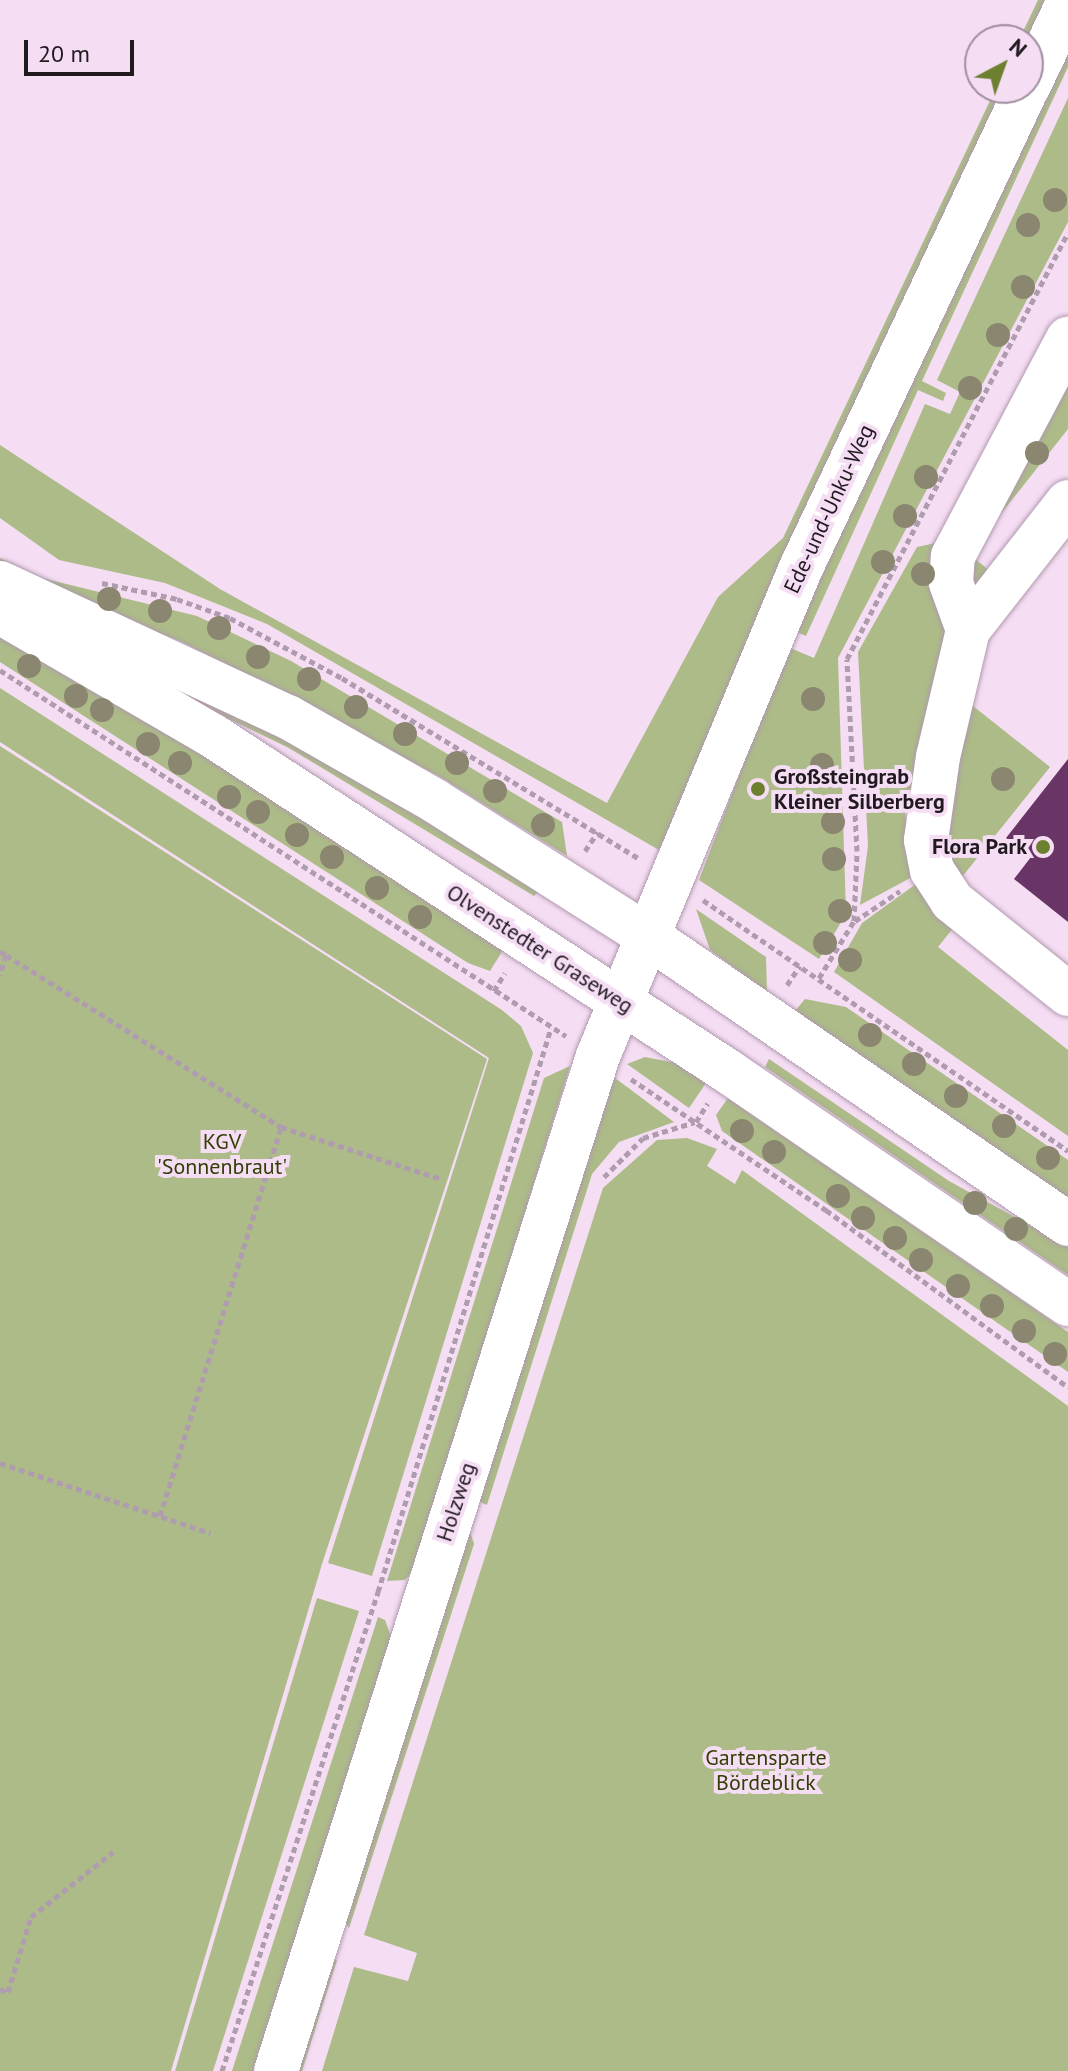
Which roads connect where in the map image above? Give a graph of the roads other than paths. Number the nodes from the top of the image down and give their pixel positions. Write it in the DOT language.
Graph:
graph roads {
  1 [pos="1068,3"];
  2 [pos="1044,53"];
  3 [pos="1020,104"];
  4 [pos="1068,339"];
  5 [pos="1068,502"];
  6 [pos="0,583"];
  7 [pos="0,612"];
  8 [pos="968,630"];
  9 [pos="649,937"];
  10 [pos="1068,994"];
  11 [pos="621,1001"];
  12 [pos="1068,1224"];
  13 [pos="1068,1304"];
  14 [pos="276,2071"];
  1 -- 2 [label="main road, Ede-und-Unku-Weg"];
  3 -- 9 [label="main road, Ede-und-Unku-Weg"];
  4 -- 8 [label="main road"];
  5 -- 8 [label="main road"];
  6 -- 9 [label="main road"];
  7 -- 11 [label="main road, Olvenstedter Graseweg"];
  8 -- 10 [label="main road"];
  9 -- 11 [label="main road, Holzweg"];
  9 -- 12 [label="main road"];
  11 -- 13 [label="main road, Olvenstedter Graseweg"];
  11 -- 14 [label="main road, Holzweg"];
}
